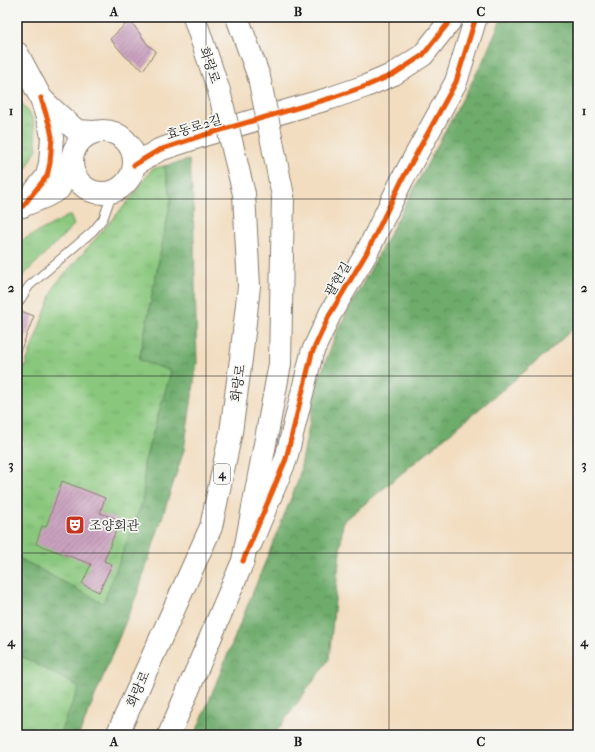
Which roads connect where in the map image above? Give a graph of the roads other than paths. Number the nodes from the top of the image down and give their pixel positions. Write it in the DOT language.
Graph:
graph roads {
  1 [pos="194,17"];
  2 [pos="237,17"];
  3 [pos="454,17"];
  4 [pos="476,17"];
  5 [pos="17,53"];
  6 [pos="46,103"];
  7 [pos="125,139"];
  8 [pos="81,147"];
  9 [pos="159,150"];
  10 [pos="134,165"];
  11 [pos="84,186"];
  12 [pos="113,191"];
  13 [pos="46,196"];
  14 [pos="20,208"];
  15 [pos="17,305"];
  16 [pos="243,561"];
  17 [pos="117,735"];
  18 [pos="169,735"];
  1 -- 17 [label="main road, 화랑로 / 4, bridge"];
  2 -- 16 [label="main road, bridge"];
  3 -- 9 [label="main road, 효동로2길"];
  4 -- 16 [label="main road, 팔현길"];
  5 -- 6 [label="main road"];
  6 -- 8 [label="main road"];
  6 -- 14 [label="main road"];
  7 -- 8 [label="main road"];
  7 -- 9 [label="main road"];
  7 -- 10 [label="main road"];
  8 -- 11 [label="main road"];
  8 -- 13 [label="main road"];
  9 -- 10 [label="main road"];
  10 -- 12 [label="main road"];
  11 -- 12 [label="main road"];
  11 -- 13 [label="main road"];
  12 -- 15 [label="lane"];
  13 -- 14 [label="main road"];
  16 -- 18 [label="main road"];
}
